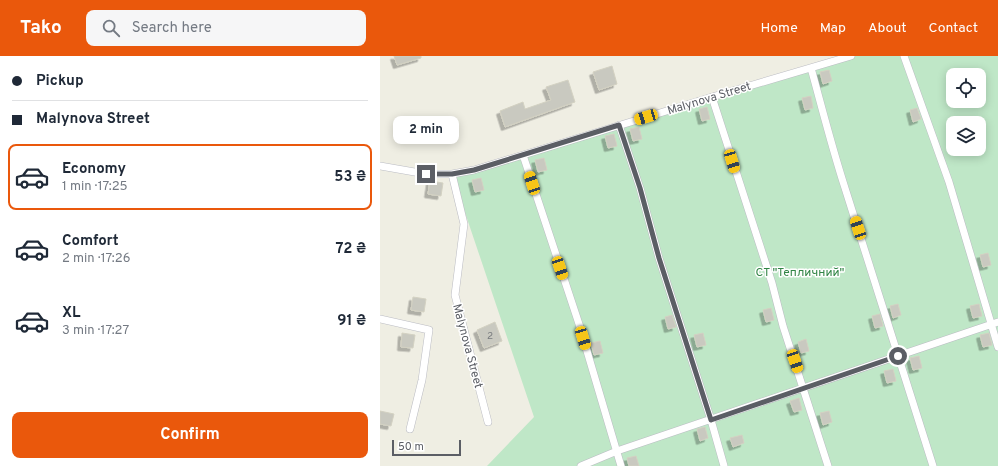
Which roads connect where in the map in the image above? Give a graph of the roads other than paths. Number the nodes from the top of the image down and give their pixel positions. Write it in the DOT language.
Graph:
graph roads {
  1 [pos="851,56"];
  2 [pos="904,56"];
  3 [pos="811,68"];
  4 [pos="712,97"];
  5 [pos="619,125"];
  6 [pos="523,155"];
  7 [pos="380,166"];
  8 [pos="452,174"];
  9 [pos="380,319"];
  10 [pos="995,324"];
  11 [pos="998,347"];
  12 [pos="898,356"];
  13 [pos="804,388"];
  14 [pos="711,420"];
  15 [pos="488,422"];
  16 [pos="410,429"];
  17 [pos="617,452"];
  18 [pos="581,466"];
  19 [pos="621,466"];
  20 [pos="724,466"];
  21 [pos="828,466"];
  22 [pos="933,466"];
  1 -- 3 [label="street, Malynova Street"];
  2 -- 10 [label="street"];
  3 -- 4 [label="street, Malynova Street"];
  3 -- 12 [label="street"];
  4 -- 5 [label="street, Malynova Street"];
  4 -- 13 [label="street"];
  5 -- 6 [label="street, Malynova Street"];
  5 -- 14 [label="street"];
  6 -- 8 [label="street, Malynova Street"];
  6 -- 17 [label="street"];
  7 -- 8 [label="street, Malynova Street"];
  8 -- 15 [label="street, Malynova Street"];
  9 -- 16 [label="street"];
  10 -- 11 [label="street"];
  10 -- 12 [label="street"];
  12 -- 13 [label="street"];
  12 -- 22 [label="street"];
  13 -- 14 [label="street"];
  13 -- 21 [label="street"];
  14 -- 17 [label="street"];
  14 -- 20 [label="street"];
  17 -- 18 [label="street"];
  17 -- 19 [label="street"];
}
